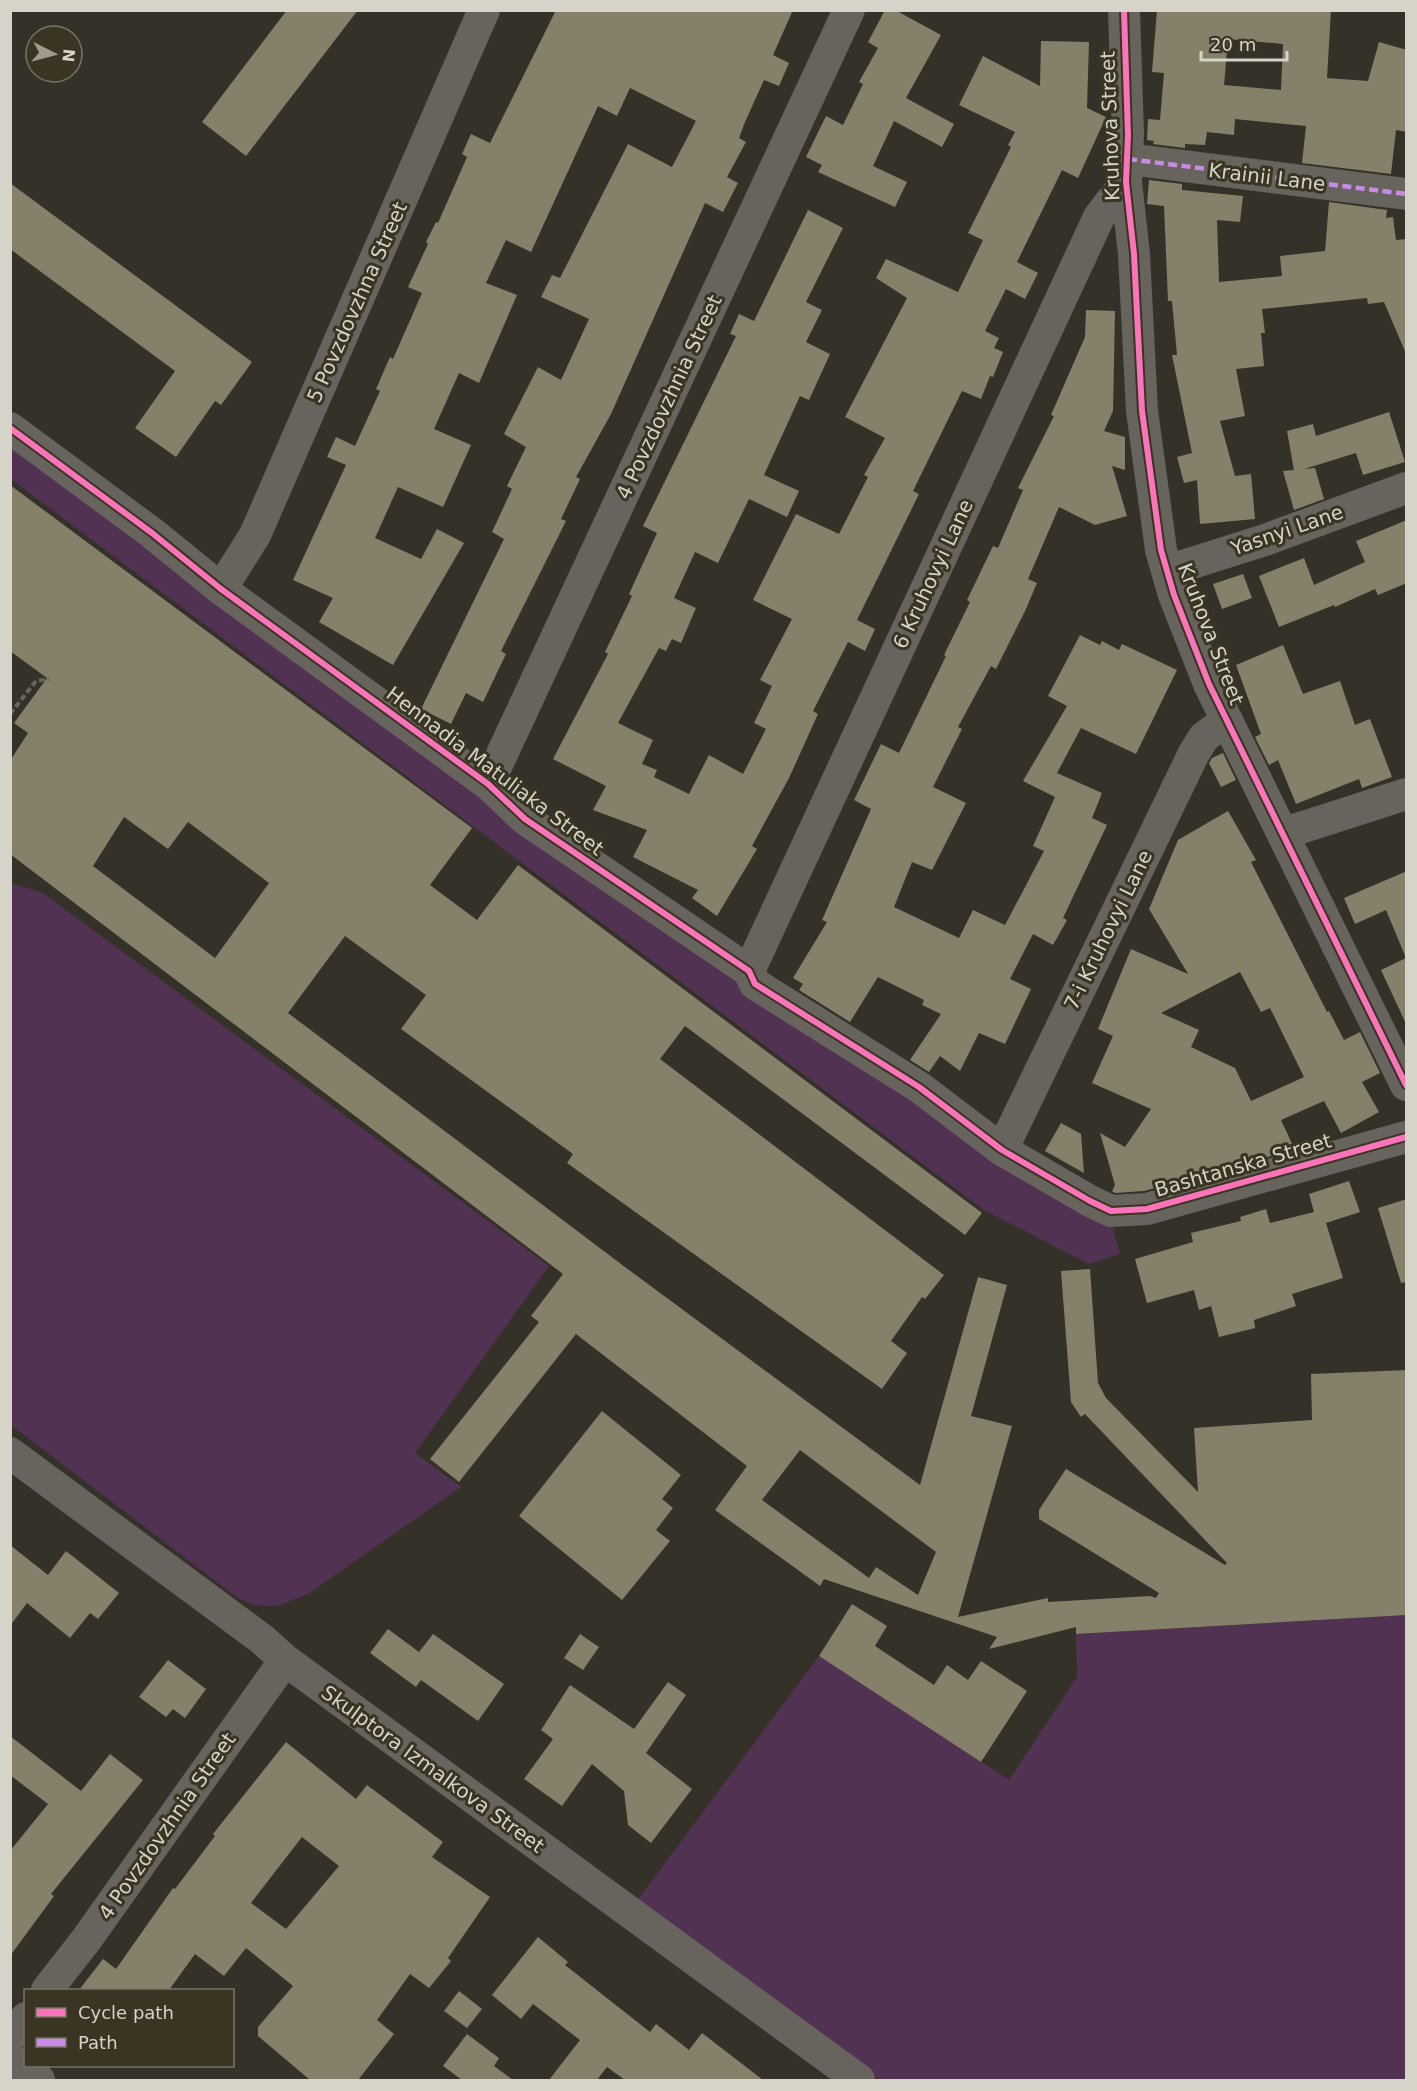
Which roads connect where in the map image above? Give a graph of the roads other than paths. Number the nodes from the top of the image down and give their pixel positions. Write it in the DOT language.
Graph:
graph roads {
  1 [pos="484,10"];
  2 [pos="849,10"];
  3 [pos="1124,10"];
  4 [pos="1127,171"];
  5 [pos="1407,194"];
  6 [pos="10,428"];
  7 [pos="1407,488"];
  8 [pos="1167,571"];
  9 [pos="221,588"];
  10 [pos="1227,720"];
  11 [pos="488,784"];
  12 [pos="1407,794"];
  13 [pos="1285,834"];
  14 [pos="749,971"];
  15 [pos="1407,1085"];
  16 [pos="1407,1137"];
  17 [pos="1002,1150"];
  18 [pos="1090,1201"];
  19 [pos="10,1453"];
  20 [pos="285,1660"];
  21 [pos="48,1989"];
  22 [pos="24,2020"];
  23 [pos="10,2037"];
  24 [pos="10,2060"];
  25 [pos="39,2080"];
  26 [pos="859,2080"];
  1 -- 9 [label="street, 5 Povzdovzhna Street"];
  2 -- 11 [label="street, 4 Povzdovzhnia Street"];
  3 -- 4 [label="street, Kruhova Street"];
  4 -- 5 [label="street, Krainii Lane"];
  4 -- 8 [label="street, Kruhova Street"];
  4 -- 14 [label="street, 6 Kruhovyi Lane"];
  6 -- 9 [label="street, Hennadia Matuliaka Street"];
  7 -- 8 [label="street, Yasnyi Lane"];
  8 -- 10 [label="street, Kruhova Street"];
  9 -- 11 [label="street, Hennadia Matuliaka Street"];
  10 -- 13 [label="street, Kruhova Street"];
  10 -- 17 [label="street, 7-i Kruhovyi Lane"];
  11 -- 14 [label="street, Hennadia Matuliaka Street"];
  12 -- 13 [label="street"];
  13 -- 15 [label="street, Kruhova Street"];
  14 -- 17 [label="street, Hennadia Matuliaka Street"];
  16 -- 18 [label="street, Bashtanska Street"];
  17 -- 18 [label="street, Hennadia Matuliaka Street"];
  19 -- 20 [label="street, Skulptora Izmalkova Street"];
  20 -- 21 [label="street, 4 Povzdovzhnia Street"];
  20 -- 26 [label="street, Skulptora Izmalkova Street"];
  22 -- 23 [label="street"];
  24 -- 25 [label="street"];
}
